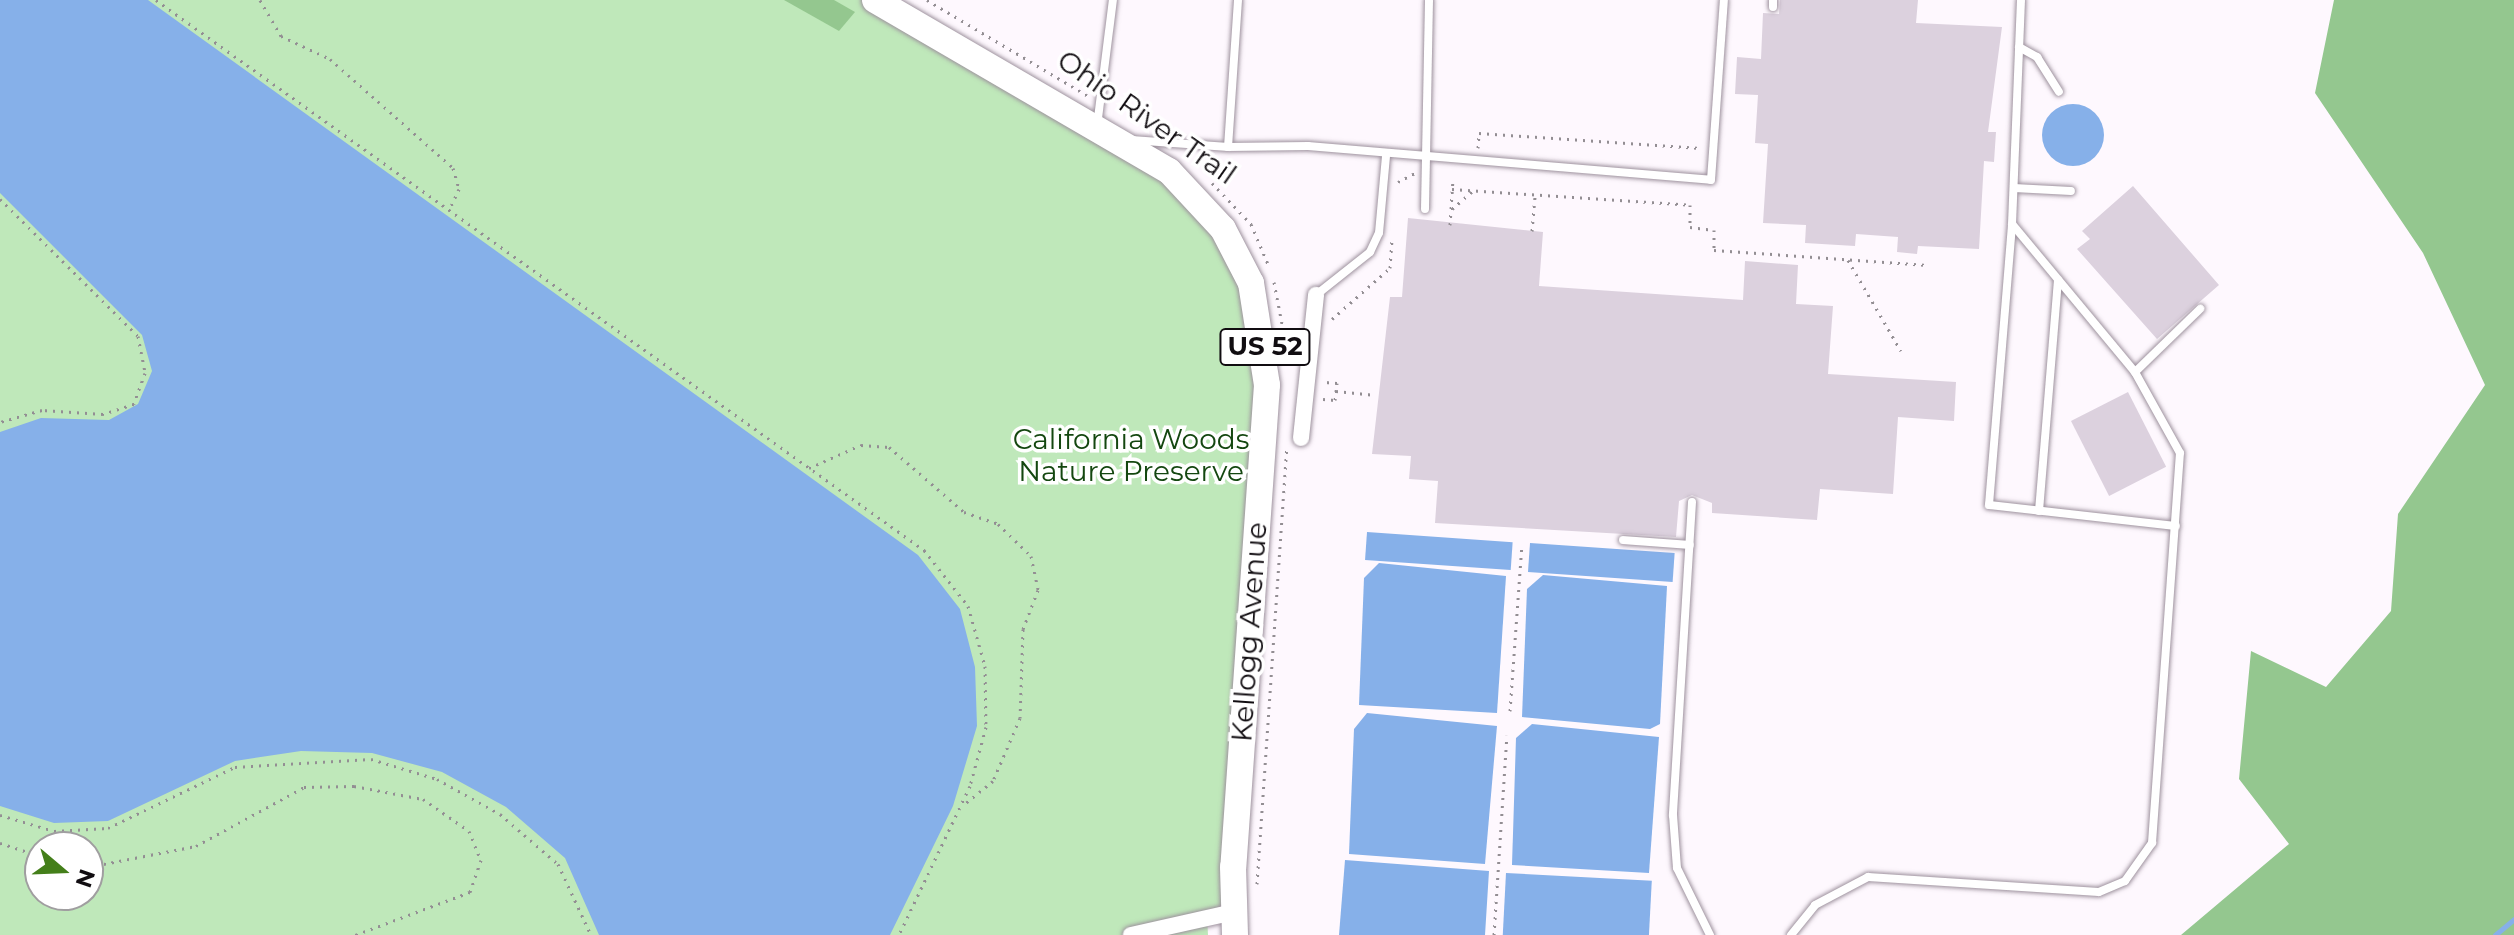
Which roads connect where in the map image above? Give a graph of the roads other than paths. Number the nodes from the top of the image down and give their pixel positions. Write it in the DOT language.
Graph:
graph roads {
  1 [pos="875,0"];
  2 [pos="1113,0"];
  3 [pos="1238,0"];
  4 [pos="1429,0"];
  5 [pos="1724,0"];
  6 [pos="2021,0"];
  7 [pos="2019,47"];
  8 [pos="2059,92"];
  9 [pos="1106,123"];
  10 [pos="1228,147"];
  11 [pos="1386,156"];
  12 [pos="1424,158"];
  13 [pos="2014,188"];
  14 [pos="2071,191"];
  15 [pos="1425,209"];
  16 [pos="2012,224"];
  17 [pos="2058,279"];
  18 [pos="1316,295"];
  19 [pos="2200,309"];
  20 [pos="2135,372"];
  21 [pos="1295,440"];
  22 [pos="1692,502"];
  23 [pos="2039,511"];
  24 [pos="2176,526"];
  25 [pos="1623,540"];
  26 [pos="1690,545"];
  27 [pos="1234,923"];
  28 [pos="1131,935"];
  29 [pos="1710,935"];
  30 [pos="1791,935"];
  1 -- 9 [label="main road, Kellogg Avenue / US 52"];
  2 -- 9 [label="lane"];
  3 -- 10 [label="lane"];
  4 -- 12 [label="lane"];
  5 -- 12 [label="lane"];
  6 -- 7 [label="lane"];
  7 -- 8 [label="lane"];
  7 -- 13 [label="lane"];
  9 -- 10 [label="lane"];
  9 -- 27 [label="main road, Kellogg Avenue / US 52"];
  10 -- 11 [label="lane"];
  11 -- 12 [label="lane"];
  11 -- 18 [label="lane"];
  12 -- 15 [label="lane"];
  13 -- 14 [label="lane"];
  13 -- 16 [label="lane"];
  16 -- 17 [label="lane"];
  16 -- 23 [label="lane"];
  17 -- 20 [label="lane"];
  17 -- 23 [label="lane"];
  18 -- 21 [label="street"];
  19 -- 20 [label="lane"];
  20 -- 24 [label="lane"];
  22 -- 26 [label="lane"];
  23 -- 24 [label="lane"];
  24 -- 30 [label="lane"];
  25 -- 26 [label="lane"];
  26 -- 29 [label="lane"];
  27 -- 28 [label="street"];
}
